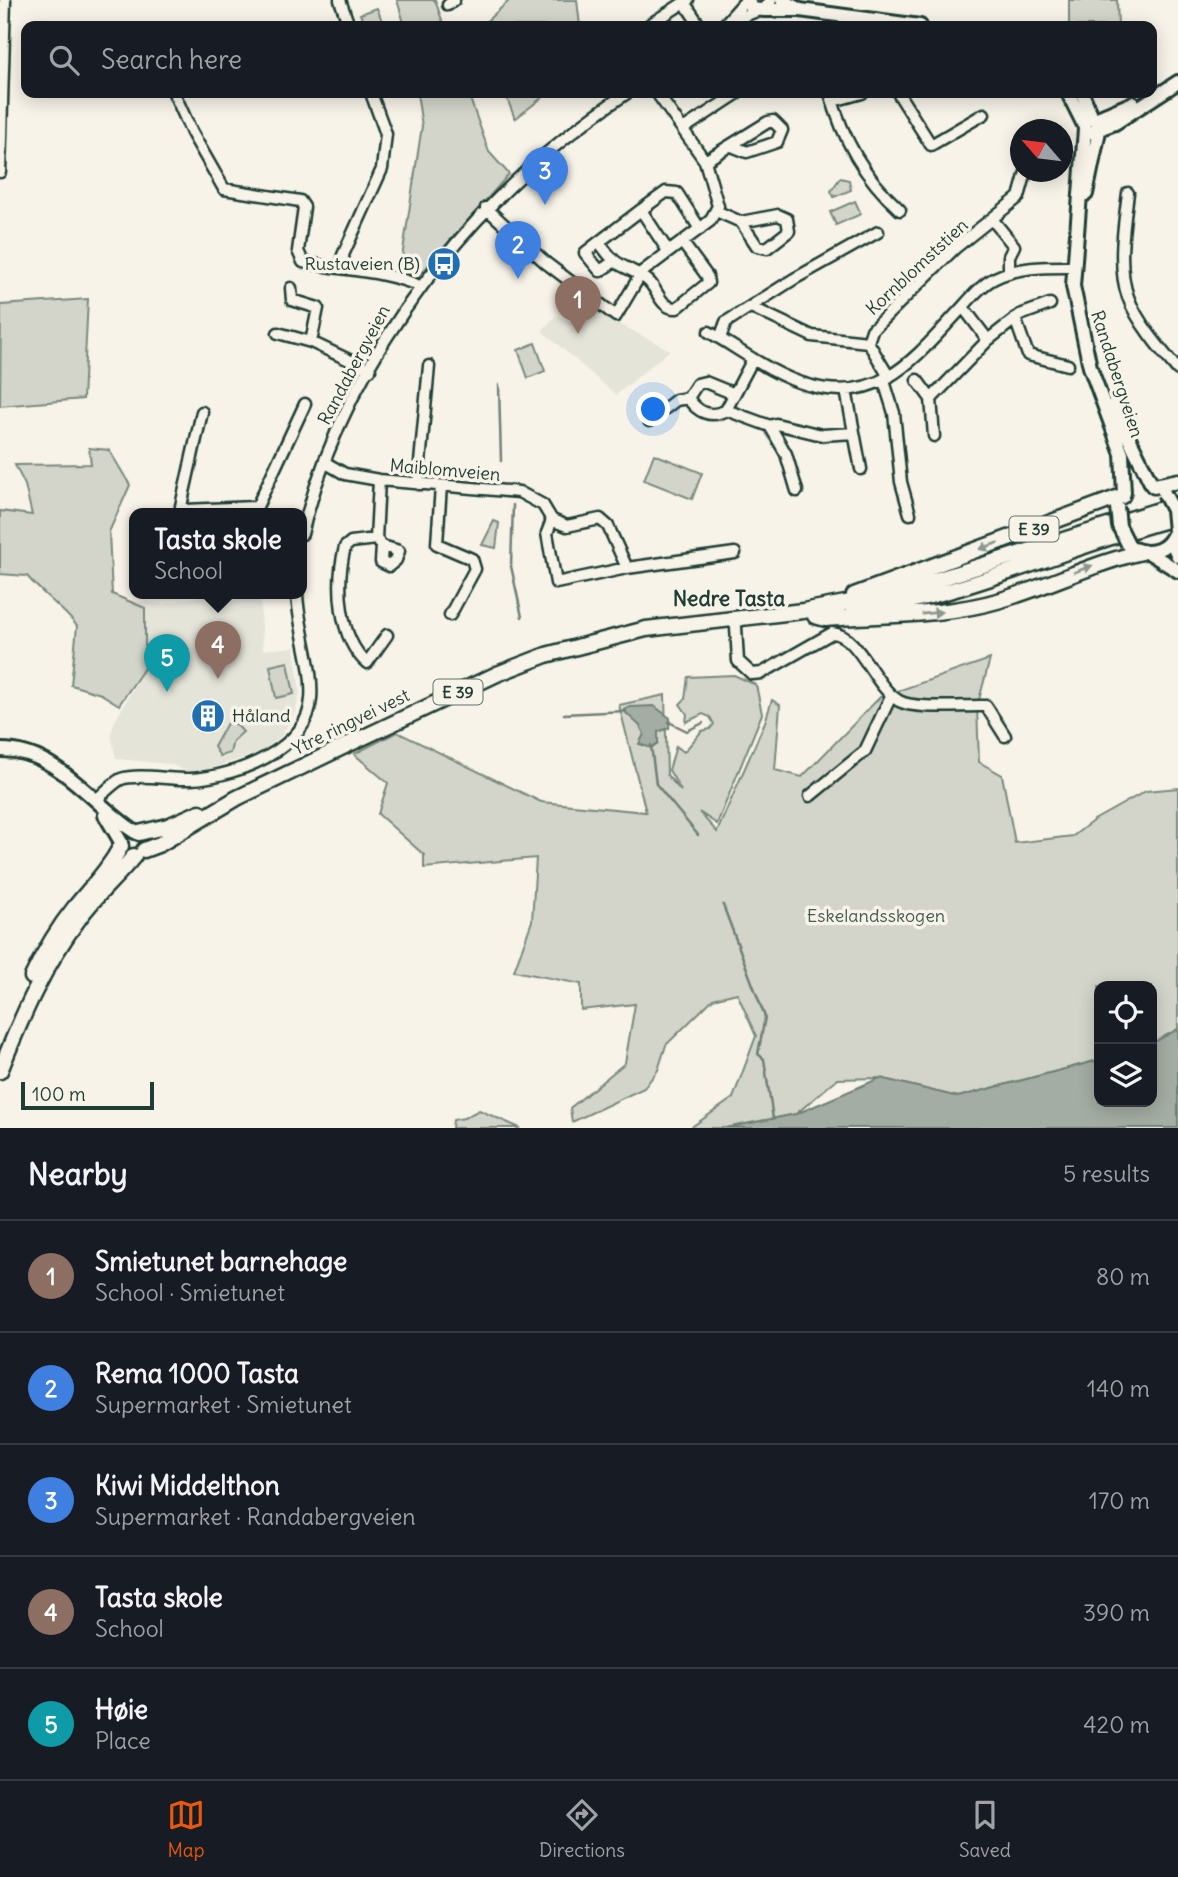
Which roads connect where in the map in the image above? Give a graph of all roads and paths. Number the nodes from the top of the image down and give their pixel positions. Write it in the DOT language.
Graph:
graph roads {
  1 [pos="340,0"];
  2 [pos="746,0"];
  3 [pos="782,0"];
  4 [pos="3,1"];
  5 [pos="686,1"];
  6 [pos="764,7"];
  7 [pos="800,10"];
  8 [pos="347,21"];
  9 [pos="655,21"];
  10 [pos="697,21"];
  11 [pos="728,21"];
  12 [pos="733,21"];
  13 [pos="882,21"];
  14 [pos="1178,82"];
  15 [pos="1157,94"];
  16 [pos="177,98"];
  17 [pos="373,98"];
  18 [pos="619,98"];
  19 [pos="661,98"];
  20 [pos="730,98"];
  21 [pos="832,98"];
  22 [pos="901,98"];
  23 [pos="1072,98"];
  24 [pos="1084,98"];
  25 [pos="1150,98"];
  26 [pos="977,115"];
  27 [pos="1092,125"];
  28 [pos="683,129"];
  29 [pos="732,146"];
  30 [pos="705,161"];
  31 [pos="0,172"];
  32 [pos="1023,182"];
  33 [pos="1128,193"];
  34 [pos="486,208"];
  35 [pos="641,210"];
  36 [pos="716,211"];
  37 [pos="900,211"];
  38 [pos="992,219"];
  39 [pos="741,222"];
  40 [pos="700,229"];
  41 [pos="878,232"];
  42 [pos="599,242"];
  43 [pos="682,242"];
  44 [pos="668,251"];
  45 [pos="612,262"];
  46 [pos="344,265"];
  47 [pos="1074,267"];
  48 [pos="1009,273"];
  49 [pos="639,276"];
  50 [pos="420,286"];
  51 [pos="291,288"];
  52 [pos="1050,304"];
  53 [pos="751,307"];
  54 [pos="963,307"];
  55 [pos="1015,318"];
  56 [pos="709,332"];
  57 [pos="278,333"];
  58 [pos="720,338"];
  59 [pos="988,340"];
  60 [pos="312,342"];
  61 [pos="868,342"];
  62 [pos="752,359"];
  63 [pos="1068,365"];
  64 [pos="429,366"];
  65 [pos="370,370"];
  66 [pos="1178,370"];
  67 [pos="886,379"];
  68 [pos="917,380"];
  69 [pos="846,390"];
  70 [pos="732,393"];
  71 [pos="688,398"];
  72 [pos="931,399"];
  73 [pos="305,404"];
  74 [pos="726,410"];
  75 [pos="202,412"];
  76 [pos="649,421"];
  77 [pos="770,426"];
  78 [pos="854,433"];
  79 [pos="934,436"];
  80 [pos="326,463"];
  81 [pos="861,469"];
  82 [pos="379,480"];
  83 [pos="1178,481"];
  84 [pos="418,484"];
  85 [pos="441,486"];
  86 [pos="1157,488"];
  87 [pos="797,491"];
  88 [pos="1121,499"];
  89 [pos="1178,504"];
  90 [pos="184,508"];
  91 [pos="255,508"];
  92 [pos="910,514"];
  93 [pos="307,516"];
  94 [pos="552,520"];
  95 [pos="1175,532"];
  96 [pos="1145,552"];
  97 [pos="736,553"];
  98 [pos="1178,556"];
  99 [pos="627,568"];
  100 [pos="1178,571"];
  101 [pos="297,599"];
  102 [pos="793,612"];
  103 [pos="450,615"];
  104 [pos="815,616"];
  105 [pos="736,627"];
  106 [pos="629,634"];
  107 [pos="387,635"];
  108 [pos="891,696"];
  109 [pos="1005,736"];
  110 [pos="0,750"];
  111 [pos="810,796"];
  112 [pos="237,798"];
  113 [pos="96,800"];
  114 [pos="137,832"];
  115 [pos="121,844"];
  116 [pos="139,853"];
  117 [pos="0,1057"];
  118 [pos="0,1071"];
  1 -- 8 [label="street"];
  2 -- 6 [label="main road"];
  2 -- 11 [label="street"];
  3 -- 7 [label="main road"];
  4 -- 31 [label="street"];
  5 -- 9 [label="street"];
  5 -- 10 [label="street"];
  6 -- 7 [label="main road"];
  6 -- 12 [label="street"];
  7 -- 13 [label="main road"];
  14 -- 15 [label="main road"];
  16 -- 46 [label="street"];
  17 -- 46 [label="street"];
  18 -- 34 [label="street, Randabergveien"];
  19 -- 28 [label="street"];
  20 -- 28 [label="street"];
  21 -- 37 [label="street"];
  22 -- 26 [label="street"];
  23 -- 27 [label="main road"];
  24 -- 27 [label="main road"];
  25 -- 27 [label="main road"];
  27 -- 47 [label="main road, Randabergveien"];
  28 -- 30 [label="street"];
  29 -- 29 [label="street"];
  29 -- 30 [label="street"];
  30 -- 36 [label="street"];
  32 -- 38 [label="street, Kornblomststien"];
  33 -- 66 [label="street"];
  34 -- 49 [label="street"];
  34 -- 50 [label="street, Randabergveien"];
  35 -- 40 [label="street"];
  35 -- 42 [label="street"];
  35 -- 44 [label="street"];
  36 -- 39 [label="street"];
  36 -- 40 [label="street"];
  38 -- 48 [label="street, Kornblomststien"];
  38 -- 61 [label="street, Kornblomststien"];
  39 -- 39 [label="street"];
  40 -- 43 [label="street"];
  41 -- 53 [label="street"];
  42 -- 45 [label="street"];
  42 -- 45 [label="street"];
  43 -- 44 [label="street"];
  43 -- 49 [label="street"];
  44 -- 49 [label="street"];
  45 -- 49 [label="street"];
  46 -- 50 [label="street"];
  47 -- 48 [label="street"];
  47 -- 86 [label="main road, Randabergveien"];
  47 -- 88 [label="main road, Randabergveien"];
  48 -- 54 [label="street"];
  50 -- 65 [label="street, Randabergveien"];
  51 -- 60 [label="street"];
  52 -- 55 [label="street"];
  53 -- 58 [label="street"];
  53 -- 61 [label="street"];
  54 -- 59 [label="street"];
  54 -- 67 [label="street"];
  55 -- 59 [label="street"];
  55 -- 63 [label="street"];
  56 -- 58 [label="street"];
  57 -- 60 [label="street"];
  58 -- 62 [label="street"];
  59 -- 72 [label="street"];
  60 -- 65 [label="street"];
  61 -- 67 [label="street"];
  62 -- 69 [label="street"];
  62 -- 70 [label="street"];
  64 -- 84 [label="street"];
  65 -- 80 [label="street, Randabergveien"];
  67 -- 69 [label="street"];
  67 -- 92 [label="street"];
  68 -- 72 [label="street"];
  69 -- 78 [label="street"];
  70 -- 71 [label="street"];
  70 -- 74 [label="street"];
  71 -- 74 [label="street"];
  71 -- 76 [label="street"];
  72 -- 79 [label="street"];
  73 -- 91 [label="street"];
  74 -- 77 [label="street"];
  75 -- 90 [label="street"];
  77 -- 78 [label="street"];
  77 -- 87 [label="street"];
  78 -- 81 [label="street"];
  80 -- 82 [label="street, Maiblomveien"];
  80 -- 93 [label="street, Randabergveien"];
  82 -- 84 [label="street, Maiblomveien"];
  82 -- 107 [label="street"];
  83 -- 86 [label="highway"];
  84 -- 85 [label="street, Maiblomveien"];
  85 -- 94 [label="street, Maiblomveien"];
  85 -- 103 [label="street"];
  86 -- 88 [label="main road"];
  86 -- 95 [label="main road, Randabergveien, bridge"];
  88 -- 96 [label="main road, Randabergveien, bridge"];
  88 -- 102 [label="highway, E 39, one-way"];
  89 -- 102 [label="highway, E 39"];
  94 -- 99 [label="street"];
  94 -- 99 [label="street"];
  95 -- 96 [label="main road"];
  95 -- 98 [label="main road"];
  95 -- 104 [label="highway, E 39"];
  96 -- 100 [label="main road"];
  104 -- 96 [label="highway, E 39, one-way"];
  97 -- 99 [label="street"];
  101 -- 113 [label="street"];
  102 -- 106 [label="highway, E 39"];
  104 -- 105 [label="highway, E 39"];
  105 -- 106 [label="highway, E 39"];
  105 -- 108 [label="street"];
  106 -- 112 [label="highway, Ytre ringvei vest / E 39"];
  108 -- 109 [label="street"];
  108 -- 111 [label="street"];
  110 -- 113 [label="main road"];
  112 -- 114 [label="highway, Ytre ringvei vest / E 39"];
  112 -- 116 [label="highway, Ytre ringvei vest / E 39"];
  113 -- 114 [label="main road"];
  113 -- 115 [label="main road"];
  114 -- 115 [label="highway, E 39"];
  114 -- 116 [label="highway"];
  115 -- 116 [label="highway"];
  115 -- 117 [label="highway, E 39"];
  116 -- 118 [label="highway, E 39"];
}
